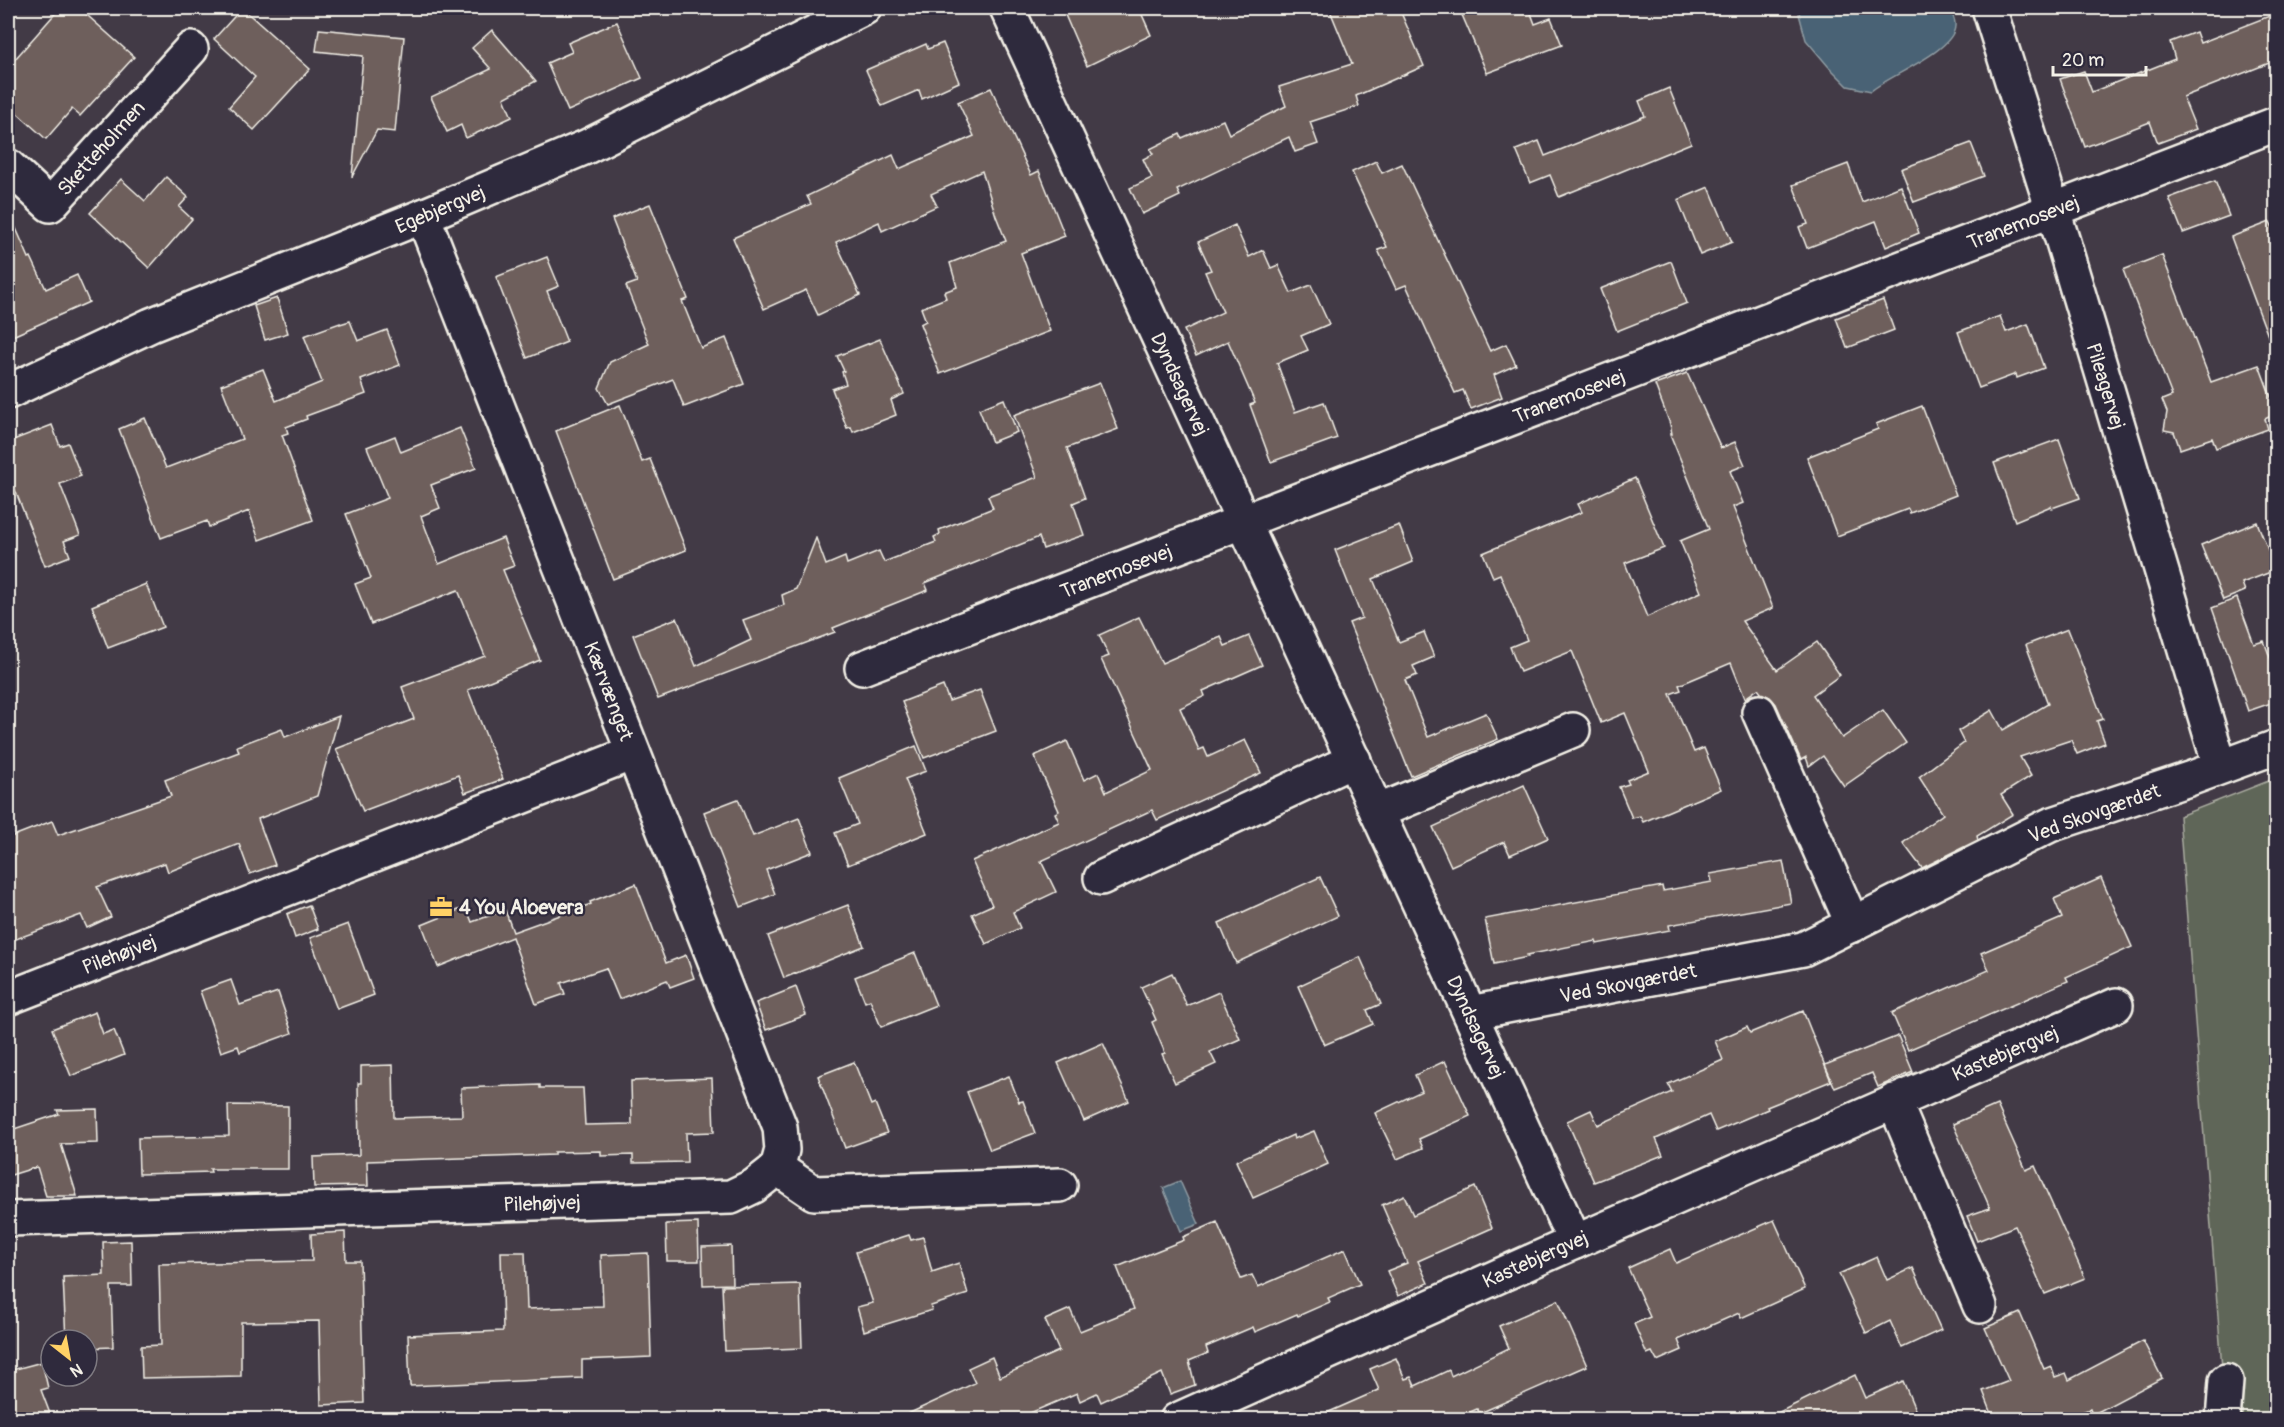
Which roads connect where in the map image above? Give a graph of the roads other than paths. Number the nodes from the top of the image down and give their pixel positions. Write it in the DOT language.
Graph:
graph roads {
  1 [pos="864,8"];
  2 [pos="1007,8"];
  3 [pos="1989,8"];
  4 [pos="191,49"];
  5 [pos="2277,124"];
  6 [pos="8,166"];
  7 [pos="2053,210"];
  8 [pos="423,216"];
  9 [pos="8,392"];
  10 [pos="1244,522"];
  11 [pos="862,668"];
  12 [pos="1759,712"];
  13 [pos="1573,730"];
  14 [pos="2277,747"];
  15 [pos="633,753"];
  16 [pos="1354,760"];
  17 [pos="2220,766"];
  18 [pos="1377,812"];
  19 [pos="1101,878"];
  20 [pos="1853,925"];
  21 [pos="8,998"];
  22 [pos="2116,1005"];
  23 [pos="1470,1013"];
  24 [pos="1894,1101"];
  25 [pos="777,1168"];
  26 [pos="1060,1185"];
  27 [pos="8,1219"];
  28 [pos="1575,1242"];
  29 [pos="1980,1306"];
  30 [pos="2226,1381"];
  31 [pos="1177,1419"];
  32 [pos="2223,1419"];
  1 -- 8 [label="street, Egebjergvej"];
  2 -- 10 [label="street, Dyndsagervej"];
  3 -- 7 [label="street, Pileagervej"];
  4 -- 6 [label="street, Sketteholmen"];
  5 -- 7 [label="street, Tranemosevej"];
  7 -- 10 [label="street, Tranemosevej"];
  7 -- 17 [label="street, Pileagervej"];
  8 -- 9 [label="street, Egebjergvej"];
  8 -- 15 [label="street, Kærvænget"];
  10 -- 11 [label="street, Tranemosevej"];
  10 -- 16 [label="street, Dyndsagervej"];
  12 -- 20 [label="street"];
  13 -- 18 [label="street"];
  14 -- 17 [label="street, Ved Skovgærdet"];
  15 -- 21 [label="street, Pilehøjvej"];
  15 -- 25 [label="street, Kærvænget"];
  16 -- 18 [label="street, Dyndsagervej"];
  16 -- 19 [label="street"];
  17 -- 20 [label="street, Ved Skovgærdet"];
  18 -- 23 [label="street, Dyndsagervej"];
  20 -- 23 [label="street, Ved Skovgærdet"];
  22 -- 24 [label="street, Kastebjergvej"];
  23 -- 28 [label="street, Dyndsagervej"];
  24 -- 28 [label="street, Kastebjergvej"];
  24 -- 29 [label="street"];
  25 -- 26 [label="street"];
  25 -- 27 [label="street, Pilehøjvej"];
  28 -- 31 [label="street, Kastebjergvej"];
  30 -- 32 [label="street"];
}
